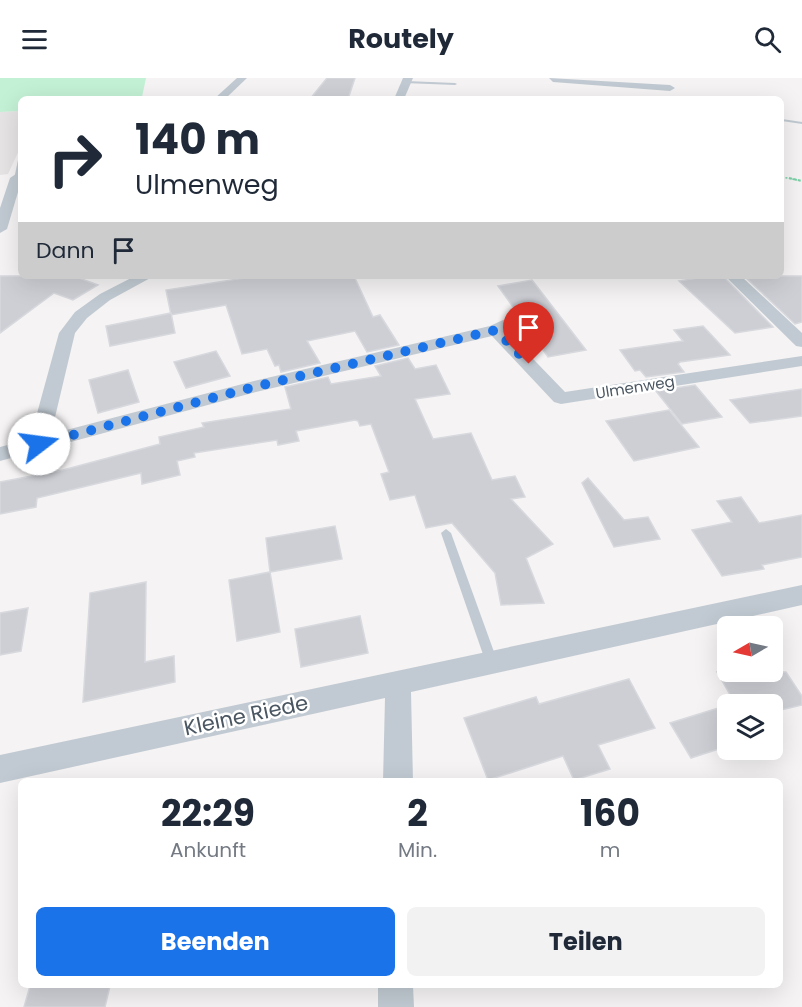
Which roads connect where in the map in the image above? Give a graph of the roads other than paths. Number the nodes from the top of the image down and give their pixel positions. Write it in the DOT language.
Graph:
graph roads {
  1 [pos="242,78"];
  2 [pos="675,78"];
  3 [pos="553,79"];
  4 [pos="407,80"];
  5 [pos="455,84"];
  6 [pos="670,88"];
  7 [pos="222,96"];
  8 [pos="400,96"];
  9 [pos="669,96"];
  10 [pos="784,120"];
  11 [pos="802,123"];
  12 [pos="18,178"];
  13 [pos="0,179"];
  14 [pos="0,229"];
  15 [pos="141,279"];
  16 [pos="735,279"];
  17 [pos="534,318"];
  18 [pos="496,330"];
  19 [pos="802,342"];
  20 [pos="802,360"];
  21 [pos="39,444"];
  22 [pos="0,454"];
  23 [pos="446,532"];
  24 [pos="802,595"];
  25 [pos="492,663"];
  26 [pos="398,682"];
  27 [pos="0,769"];
  28 [pos="398,778"];
  29 [pos="396,988"];
  30 [pos="396,1007"];
  1 -- 7 [label="street"];
  2 -- 6 [label="street"];
  3 -- 6 [label="street"];
  4 -- 5 [label="lane"];
  4 -- 8 [label="street"];
  6 -- 9 [label="street"];
  10 -- 11 [label="lane"];
  12 -- 13 [label="street"];
  12 -- 14 [label="street"];
  15 -- 21 [label="street"];
  16 -- 19 [label="street"];
  17 -- 18 [label="street"];
  18 -- 20 [label="street, Ulmenweg"];
  18 -- 21 [label="street"];
  21 -- 22 [label="street"];
  23 -- 25 [label="lane"];
  24 -- 25 [label="street, Kleine Riede"];
  25 -- 26 [label="street, Kleine Riede"];
  26 -- 27 [label="street, Kleine Riede"];
  26 -- 28 [label="street"];
  29 -- 30 [label="street"];
}
